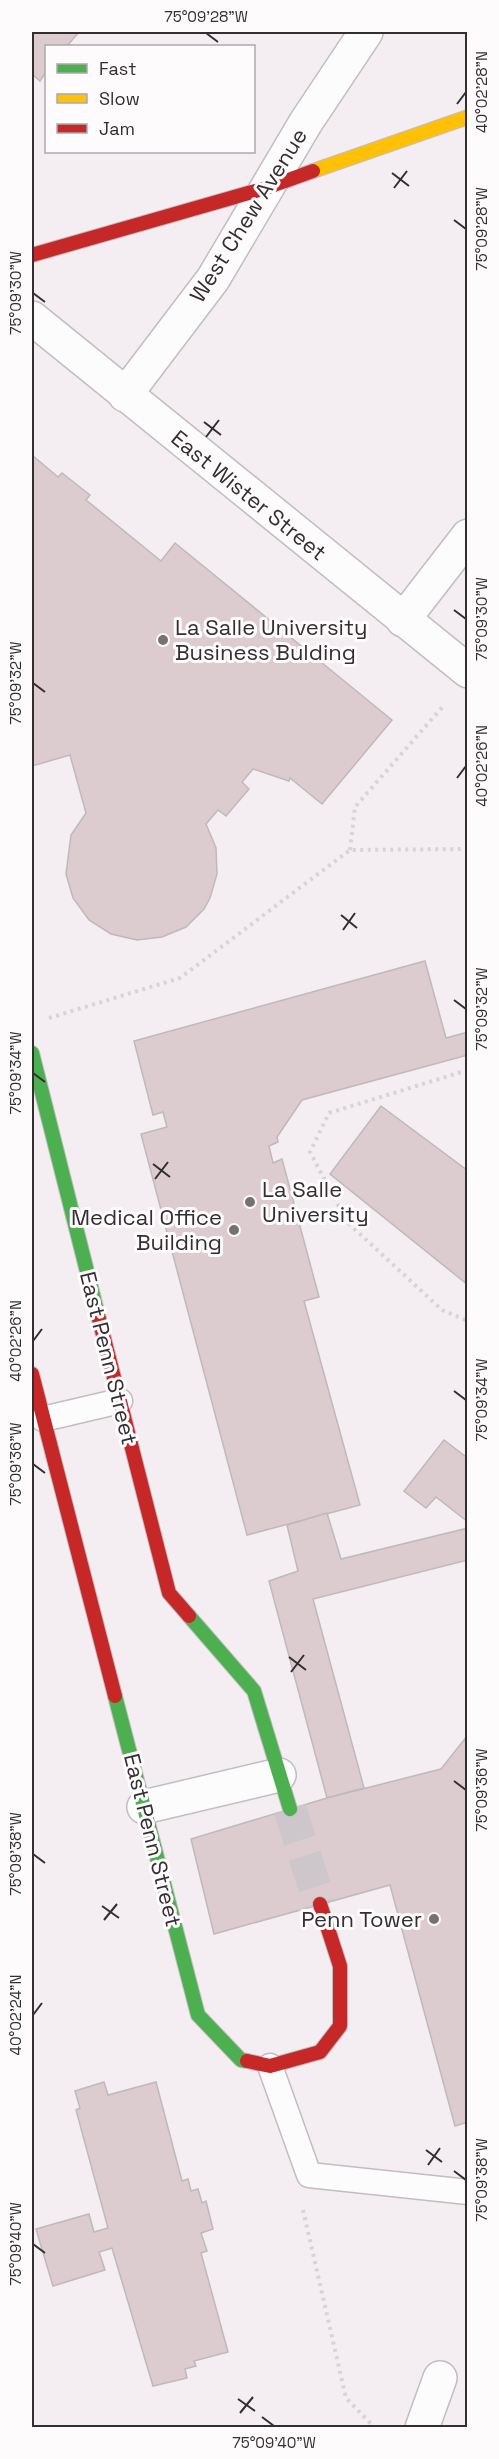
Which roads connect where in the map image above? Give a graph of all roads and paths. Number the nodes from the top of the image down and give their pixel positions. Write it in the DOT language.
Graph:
graph roads {
  1 [pos="366,32"];
  2 [pos="468,117"];
  3 [pos="266,188"];
  4 [pos="32,255"];
  5 [pos="32,318"];
  6 [pos="125,395"];
  7 [pos="468,536"];
  8 [pos="403,620"];
  9 [pos="460,683"];
  10 [pos="468,849"];
  11 [pos="350,850"];
  12 [pos="43,1020"];
  13 [pos="32,1053"];
  14 [pos="468,1070"];
  15 [pos="468,1321"];
  16 [pos="32,1374"];
  17 [pos="120,1401"];
  18 [pos="38,1411"];
  19 [pos="41,1446"];
  20 [pos="279,1775"];
  21 [pos="144,1807"];
  22 [pos="290,1809"];
  23 [pos="320,1904"];
  24 [pos="270,2066"];
  25 [pos="468,2192"];
  26 [pos="301,2204"];
  27 [pos="440,2378"];
  28 [pos="375,2427"];
  29 [pos="422,2427"];
  1 -- 3 [label="street, West Chew Avenue"];
  2 -- 3 [label="street"];
  3 -- 4 [label="street"];
  3 -- 6 [label="street, West Chew Avenue"];
  5 -- 6 [label="street, East Wister Street"];
  6 -- 8 [label="street, East Wister Street"];
  7 -- 8 [label="street"];
  8 -- 9 [label="street, East Wister Street"];
  9 -- 11 [label="path"];
  10 -- 11 [label="path"];
  11 -- 12 [label="path"];
  13 -- 17 [label="street, East Penn Street"];
  14 -- 15 [label="path"];
  16 -- 18 [label="street, East Penn Street"];
  17 -- 18 [label="lane"];
  17 -- 20 [label="street, East Penn Street"];
  18 -- 19 [label="street, East Penn Street"];
  19 -- 21 [label="street, East Penn Street"];
  20 -- 21 [label="street"];
  20 -- 22 [label="street, East Penn Street"];
  21 -- 24 [label="street, East Penn Street"];
  23 -- 24 [label="street, East Penn Street"];
  24 -- 25 [label="lane"];
  26 -- 28 [label="path"];
  27 -- 29 [label="street"];
}
